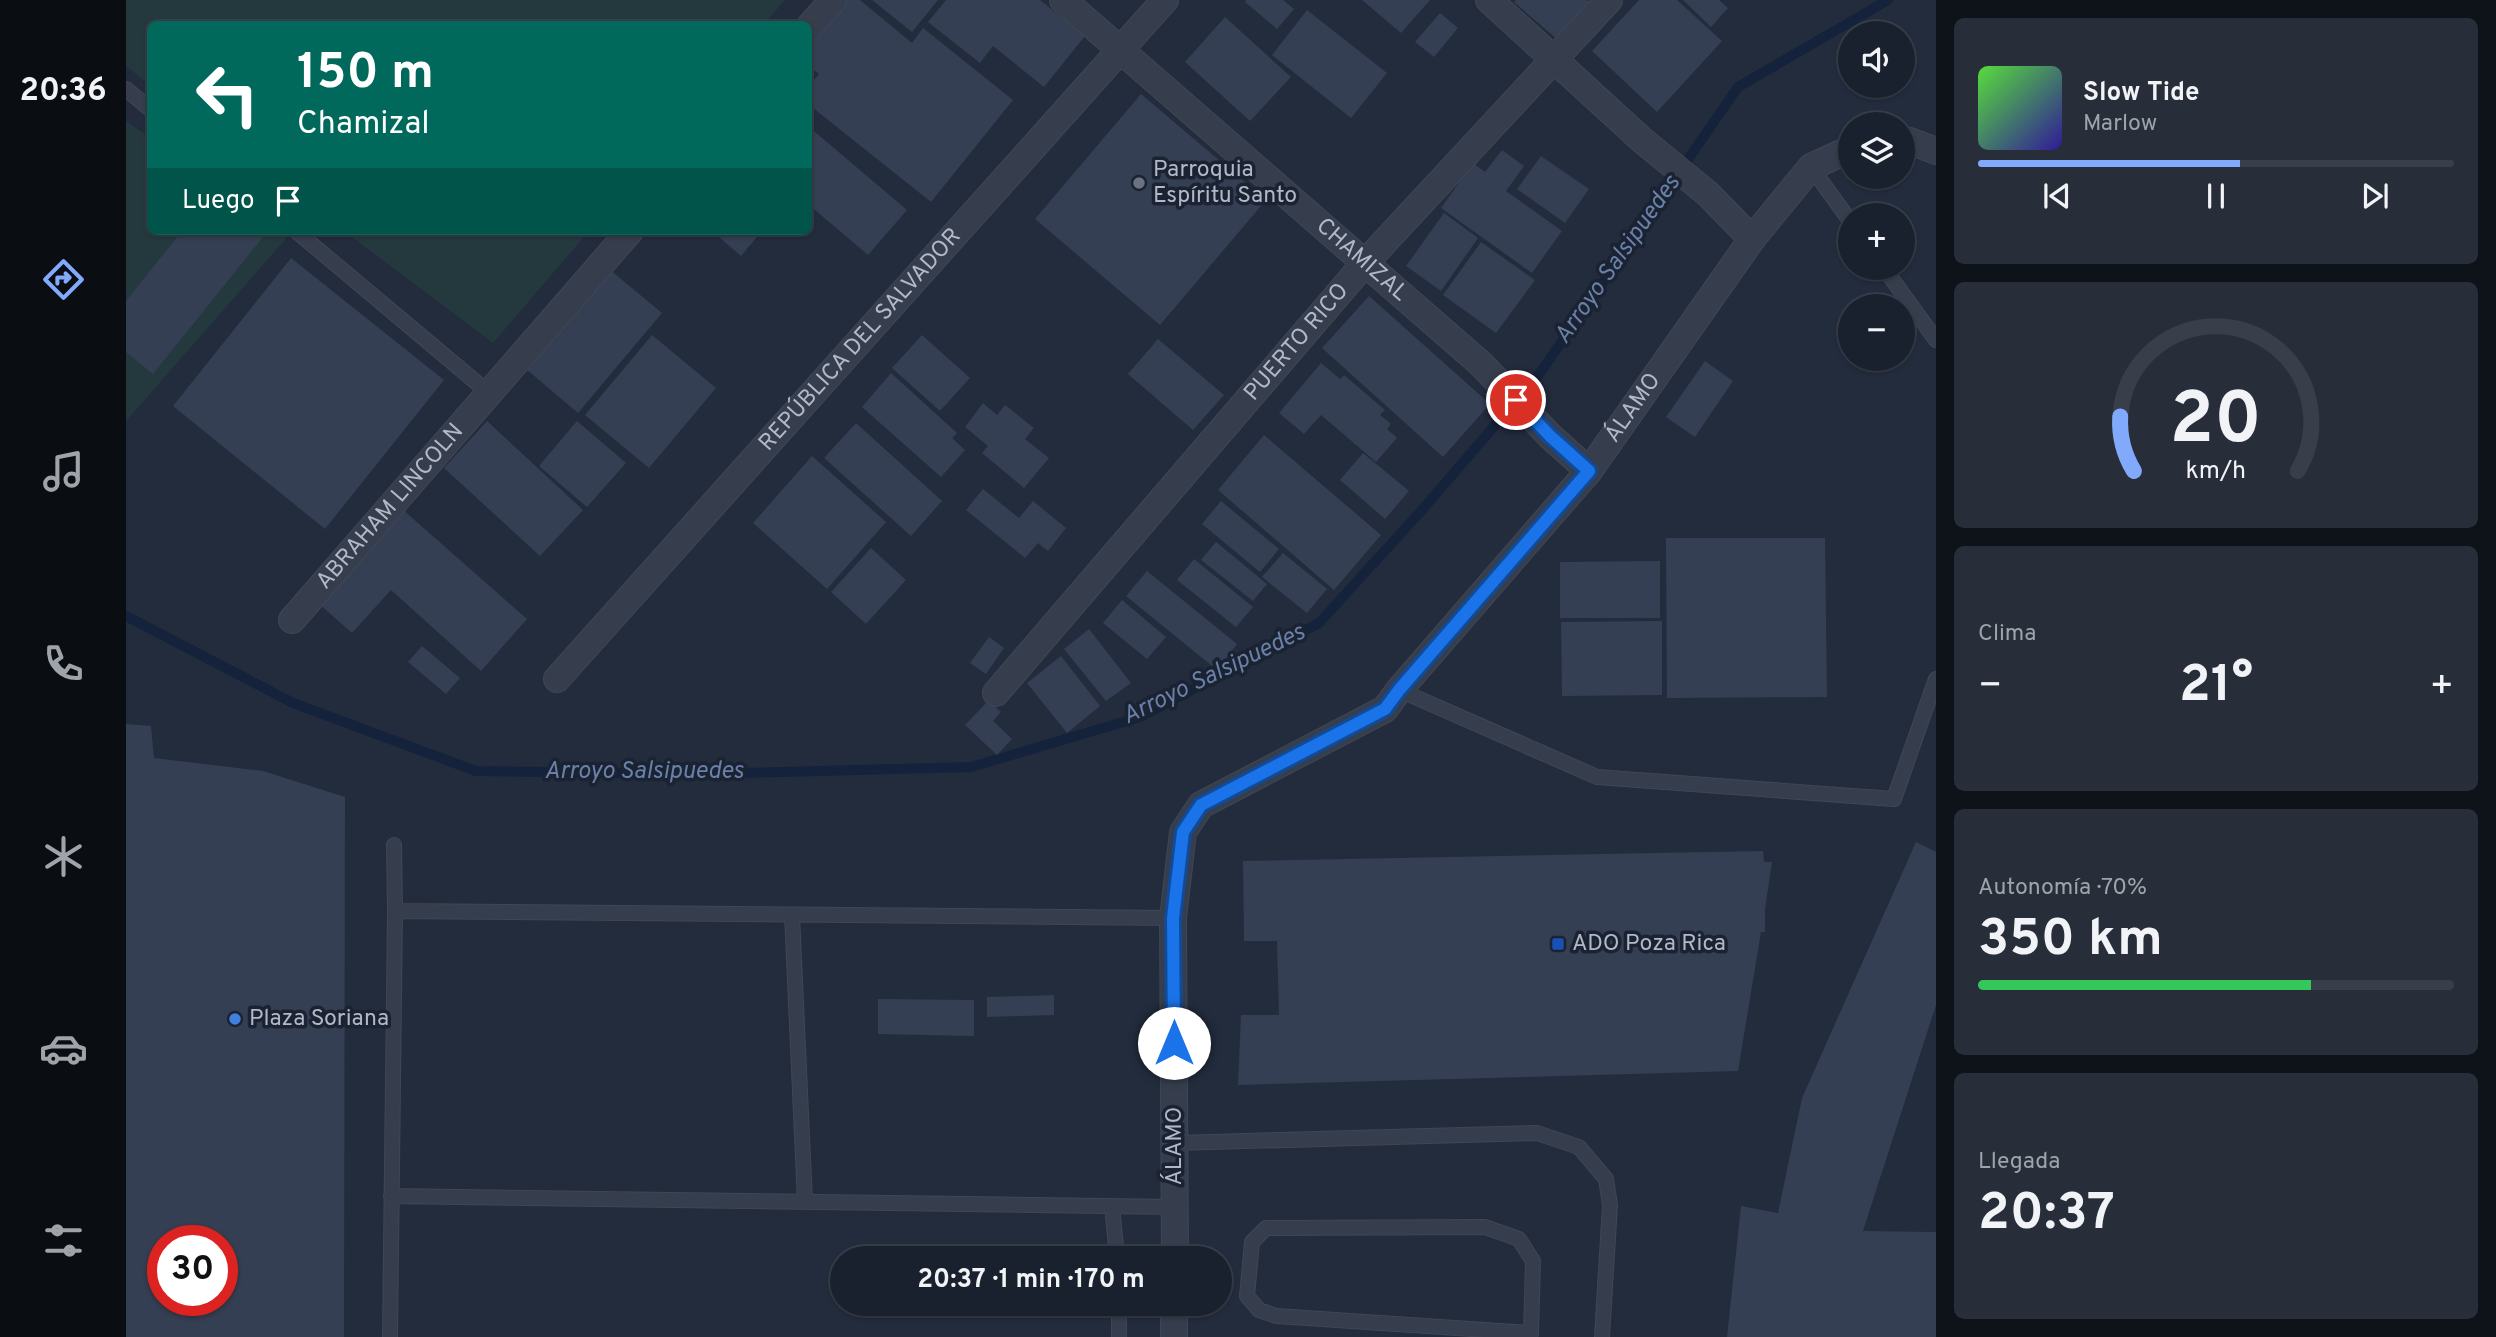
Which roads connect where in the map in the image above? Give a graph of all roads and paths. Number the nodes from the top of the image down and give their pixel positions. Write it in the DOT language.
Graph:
graph roads {
  1 [pos="833,0"];
  2 [pos="1063,0"];
  3 [pos="1165,0"];
  4 [pos="1489,0"];
  5 [pos="1609,0"];
  6 [pos="812,24"];
  7 [pos="1120,50"];
  8 [pos="1554,60"];
  9 [pos="126,89"];
  10 [pos="147,106"];
  11 [pos="1915,143"];
  12 [pos="1936,151"];
  13 [pos="1838,155"];
  14 [pos="1811,167"];
  15 [pos="1838,204"];
  16 [pos="301,235"];
  17 [pos="627,235"];
  18 [pos="1752,239"];
  19 [pos="1364,262"];
  20 [pos="1893,280"];
  21 [pos="1936,340"];
  22 [pos="489,393"];
  23 [pos="1589,471"];
  24 [pos="292,620"];
  25 [pos="557,679"];
  26 [pos="1936,680"];
  27 [pos="1399,690"];
  28 [pos="996,693"];
  29 [pos="394,845"];
  30 [pos="395,911"];
  31 [pos="792,915"];
  32 [pos="1173,918"];
  33 [pos="1175,1143"];
  34 [pos="391,1196"];
  35 [pos="805,1202"];
  36 [pos="1112,1206"];
  37 [pos="1175,1207"];
  38 [pos="1116,1246"];
  39 [pos="1175,1246"];
  40 [pos="1119,1316"];
  41 [pos="1174,1316"];
  42 [pos="1530,1335"];
  43 [pos="390,1337"];
  44 [pos="1119,1337"];
  45 [pos="1174,1337"];
  46 [pos="1602,1337"];
  1 -- 6 [label="street"];
  2 -- 7 [label="street, CHAMIZAL"];
  3 -- 7 [label="street, REPÚBLICA DEL SALVADOR"];
  4 -- 8 [label="street"];
  5 -- 8 [label="street, PUERTO RICO"];
  7 -- 19 [label="street, CHAMIZAL"];
  7 -- 25 [label="street, REPÚBLICA DEL SALVADOR"];
  8 -- 18 [label="street"];
  8 -- 19 [label="street, PUERTO RICO"];
  9 -- 10 [label="lane"];
  11 -- 12 [label="street"];
  13 -- 14 [label="street, ÁLAMO"];
  14 -- 15 [label="lane"];
  14 -- 18 [label="street, ÁLAMO"];
  16 -- 22 [label="lane"];
  17 -- 22 [label="street, ABRAHAM LINCOLN"];
  18 -- 23 [label="street, ÁLAMO"];
  19 -- 23 [label="street, CHAMIZAL"];
  19 -- 28 [label="street, PUERTO RICO"];
  20 -- 21 [label="lane"];
  22 -- 24 [label="street, ABRAHAM LINCOLN"];
  23 -- 27 [label="street, ÁLAMO"];
  26 -- 27 [label="lane"];
  27 -- 32 [label="street, ÁLAMO"];
  29 -- 30 [label="lane"];
  30 -- 31 [label="lane"];
  30 -- 34 [label="lane"];
  31 -- 32 [label="lane"];
  31 -- 35 [label="lane"];
  32 -- 33 [label="street, ÁLAMO"];
  33 -- 37 [label="street, ÁLAMO"];
  33 -- 46 [label="lane"];
  34 -- 35 [label="lane"];
  34 -- 43 [label="lane"];
  35 -- 36 [label="lane"];
  36 -- 37 [label="lane"];
  36 -- 38 [label="lane"];
  37 -- 39 [label="street, ÁLAMO"];
  40 -- 44 [label="lane"];
  41 -- 45 [label="street"];
  42 -- 42 [label="lane"];
}
